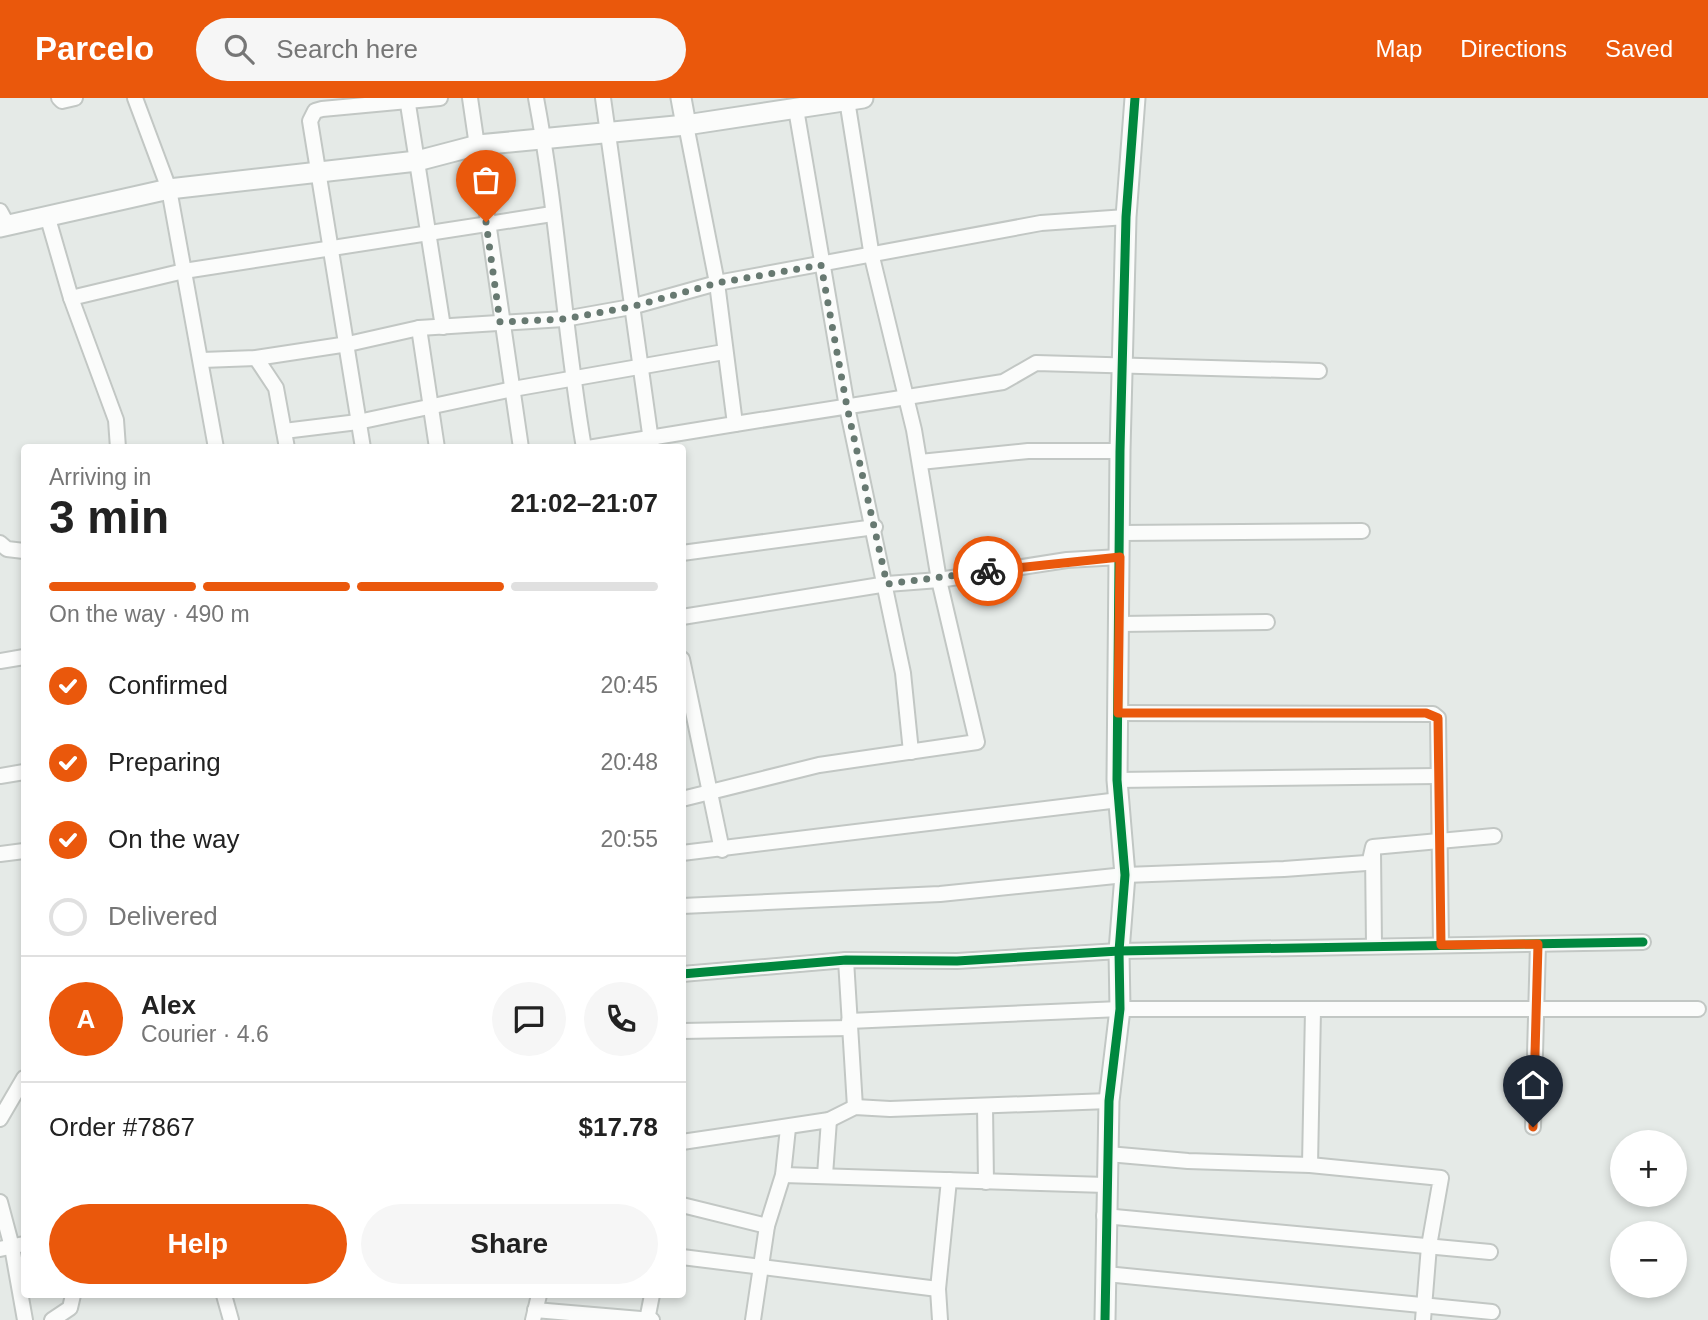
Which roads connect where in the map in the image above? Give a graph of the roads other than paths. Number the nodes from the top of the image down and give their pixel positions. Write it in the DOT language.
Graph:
graph roads {
  1 [pos="59,98"];
  2 [pos="75,98"];
  3 [pos="135,98"];
  4 [pos="440,98"];
  5 [pos="470,98"];
  6 [pos="536,98"];
  7 [pos="603,98"];
  8 [pos="681,98"];
  9 [pos="1135,98"];
  10 [pos="855,99"];
  11 [pos="407,100"];
  12 [pos="796,108"];
  13 [pos="685,125"];
  14 [pos="608,131"];
  15 [pos="543,136"];
  16 [pos="478,145"];
  17 [pos="417,161"];
  18 [pos="321,173"];
  19 [pos="169,189"];
  20 [pos="552,214"];
  21 [pos="47,215"];
  22 [pos="1126,217"];
  23 [pos="2,221"];
  24 [pos="486,222"];
  25 [pos="426,233"];
  26 [pos="329,247"];
  27 [pos="872,257"];
  28 [pos="821,265"];
  29 [pos="184,271"];
  30 [pos="717,283"];
  31 [pos="71,298"];
  32 [pos="631,307"];
  33 [pos="564,319"];
  34 [pos="500,322"];
  35 [pos="443,327"];
  36 [pos="419,328"];
  37 [pos="348,344"];
  38 [pos="724,352"];
  39 [pos="256,358"];
  40 [pos="202,360"];
  41 [pos="640,367"];
  42 [pos="1123,368"];
  43 [pos="1319,371"];
  44 [pos="572,380"];
  45 [pos="513,389"];
  46 [pos="906,399"];
  47 [pos="429,407"];
  48 [pos="847,407"];
  49 [pos="358,422"];
  50 [pos="735,424"];
  51 [pos="284,431"];
  52 [pos="652,443"];
  53 [pos="118,444"];
  54 [pos="215,444"];
  55 [pos="286,444"];
  56 [pos="362,444"];
  57 [pos="436,444"];
  58 [pos="520,444"];
  59 [pos="585,444"];
  60 [pos="1120,451"];
  61 [pos="920,462"];
  62 [pos="875,527"];
  63 [pos="1362,531"];
  64 [pos="1121,533"];
  65 [pos="0,543"];
  66 [pos="21,551"];
  67 [pos="686,552"];
  68 [pos="1120,557"];
  69 [pos="939,580"];
  70 [pos="887,584"];
  71 [pos="686,616"];
  72 [pos="1267,622"];
  73 [pos="1121,624"];
  74 [pos="21,658"];
  75 [pos="0,661"];
  76 [pos="686,677"];
  77 [pos="1118,713"];
  78 [pos="911,752"];
  79 [pos="21,772"];
  80 [pos="0,776"];
  81 [pos="1437,776"];
  82 [pos="1116,780"];
  83 [pos="709,791"];
  84 [pos="686,798"];
  85 [pos="1119,800"];
  86 [pos="1494,836"];
  87 [pos="1439,842"];
  88 [pos="1373,847"];
  89 [pos="722,850"];
  90 [pos="21,852"];
  91 [pos="686,853"];
  92 [pos="0,854"];
  93 [pos="1125,875"];
  94 [pos="686,906"];
  95 [pos="1643,942"];
  96 [pos="1538,944"];
  97 [pos="1374,945"];
  98 [pos="1441,945"];
  99 [pos="1119,951"];
  100 [pos="846,960"];
  101 [pos="686,974"];
  102 [pos="1120,1009"];
  103 [pos="1536,1009"];
  104 [pos="1313,1010"];
  105 [pos="1698,1010"];
  106 [pos="850,1025"];
  107 [pos="686,1031"];
  108 [pos="21,1084"];
  109 [pos="1109,1101"];
  110 [pos="985,1106"];
  111 [pos="855,1107"];
  112 [pos="0,1119"];
  113 [pos="829,1120"];
  114 [pos="1533,1127"];
  115 [pos="788,1128"];
  116 [pos="686,1141"];
  117 [pos="1108,1154"];
  118 [pos="1310,1165"];
  119 [pos="783,1175"];
  120 [pos="825,1175"];
  121 [pos="949,1180"];
  122 [pos="986,1182"];
  123 [pos="1106,1185"];
  124 [pos="0,1202"];
  125 [pos="686,1206"];
  126 [pos="1104,1216"];
  127 [pos="767,1226"];
  128 [pos="1429,1246"];
  129 [pos="12,1247"];
  130 [pos="1490,1252"];
  131 [pos="686,1258"];
  132 [pos="762,1269"];
  133 [pos="1106,1274"];
  134 [pos="938,1289"];
  135 [pos="21,1298"];
  136 [pos="21,1298"];
  137 [pos="72,1298"];
  138 [pos="225,1298"];
  139 [pos="538,1298"];
  140 [pos="652,1298"];
  141 [pos="1492,1312"];
  142 [pos="1424,1313"];
  143 [pos="534,1315"];
  144 [pos="25,1320"];
  145 [pos="51,1320"];
  146 [pos="231,1320"];
  147 [pos="649,1320"];
  148 [pos="753,1320"];
  149 [pos="940,1320"];
  150 [pos="1105,1320"];
  1 -- 2 [label="street"];
  3 -- 19 [label="street"];
  4 -- 11 [label="street"];
  5 -- 16 [label="street"];
  6 -- 15 [label="street"];
  7 -- 14 [label="street"];
  8 -- 13 [label="street"];
  9 -- 22 [label="street"];
  10 -- 12 [label="street"];
  10 -- 27 [label="street"];
  11 -- 17 [label="street"];
  11 -- 18 [label="street"];
  12 -- 13 [label="street"];
  12 -- 28 [label="street"];
  13 -- 14 [label="street"];
  13 -- 30 [label="street"];
  14 -- 15 [label="street"];
  14 -- 32 [label="street"];
  15 -- 16 [label="street"];
  15 -- 20 [label="street"];
  16 -- 17 [label="street"];
  16 -- 24 [label="street"];
  17 -- 18 [label="street"];
  17 -- 25 [label="street"];
  18 -- 19 [label="street"];
  18 -- 26 [label="street"];
  19 -- 21 [label="street"];
  19 -- 29 [label="street"];
  20 -- 24 [label="street"];
  20 -- 33 [label="street"];
  21 -- 23 [label="street"];
  21 -- 31 [label="street"];
  22 -- 27 [label="street"];
  22 -- 42 [label="street"];
  24 -- 25 [label="street"];
  24 -- 34 [label="street"];
  25 -- 26 [label="street"];
  25 -- 35 [label="street"];
  26 -- 29 [label="street"];
  26 -- 37 [label="street"];
  27 -- 28 [label="street"];
  27 -- 46 [label="street"];
  28 -- 30 [label="street"];
  28 -- 48 [label="street"];
  29 -- 31 [label="street"];
  29 -- 40 [label="street"];
  30 -- 32 [label="street"];
  30 -- 38 [label="street"];
  31 -- 53 [label="street"];
  32 -- 33 [label="street"];
  32 -- 41 [label="street"];
  33 -- 34 [label="street"];
  33 -- 44 [label="street"];
  34 -- 35 [label="street"];
  34 -- 45 [label="street"];
  35 -- 36 [label="street"];
  36 -- 37 [label="street"];
  36 -- 47 [label="street"];
  37 -- 39 [label="street"];
  37 -- 49 [label="street"];
  38 -- 41 [label="street"];
  38 -- 50 [label="street"];
  39 -- 40 [label="street"];
  39 -- 51 [label="street"];
  40 -- 54 [label="street"];
  41 -- 44 [label="street"];
  41 -- 52 [label="street"];
  42 -- 43 [label="street"];
  42 -- 46 [label="street"];
  42 -- 60 [label="street"];
  44 -- 45 [label="street"];
  44 -- 59 [label="street"];
  45 -- 47 [label="street"];
  45 -- 58 [label="street"];
  46 -- 48 [label="street"];
  46 -- 61 [label="street"];
  47 -- 49 [label="street"];
  47 -- 57 [label="street"];
  48 -- 50 [label="street"];
  48 -- 62 [label="street"];
  49 -- 51 [label="street"];
  49 -- 56 [label="street"];
  50 -- 52 [label="street"];
  51 -- 55 [label="street"];
  60 -- 61 [label="street"];
  60 -- 64 [label="street"];
  61 -- 69 [label="street"];
  62 -- 67 [label="street"];
  62 -- 70 [label="street"];
  63 -- 64 [label="street"];
  64 -- 68 [label="street"];
  65 -- 66 [label="street"];
  68 -- 69 [label="street"];
  68 -- 73 [label="street"];
  69 -- 70 [label="street"];
  69 -- 78 [label="street"];
  70 -- 71 [label="street"];
  70 -- 78 [label="street"];
  72 -- 73 [label="street"];
  73 -- 77 [label="street"];
  74 -- 75 [label="street"];
  76 -- 83 [label="street"];
  77 -- 81 [label="street"];
  77 -- 82 [label="street"];
  78 -- 83 [label="street"];
  79 -- 80 [label="street"];
  81 -- 82 [label="street"];
  81 -- 87 [label="street"];
  82 -- 85 [label="street"];
  83 -- 84 [label="street"];
  83 -- 89 [label="street"];
  85 -- 89 [label="street"];
  85 -- 93 [label="street"];
  86 -- 87 [label="street"];
  87 -- 88 [label="street"];
  87 -- 98 [label="street"];
  88 -- 93 [label="street"];
  88 -- 97 [label="street"];
  89 -- 91 [label="street"];
  90 -- 92 [label="street"];
  93 -- 94 [label="street"];
  93 -- 99 [label="street"];
  95 -- 96 [label="street"];
  96 -- 98 [label="street"];
  96 -- 103 [label="street"];
  97 -- 98 [label="street"];
  97 -- 99 [label="street"];
  99 -- 100 [label="street"];
  99 -- 102 [label="street"];
  100 -- 101 [label="street"];
  100 -- 106 [label="street"];
  102 -- 104 [label="street"];
  102 -- 106 [label="street"];
  102 -- 109 [label="street"];
  103 -- 104 [label="street"];
  103 -- 105 [label="street"];
  103 -- 114 [label="street"];
  104 -- 118 [label="street"];
  106 -- 107 [label="street"];
  106 -- 111 [label="street"];
  108 -- 112 [label="street"];
  109 -- 110 [label="street"];
  109 -- 117 [label="street"];
  110 -- 111 [label="street"];
  110 -- 122 [label="street"];
  111 -- 113 [label="street"];
  113 -- 115 [label="street"];
  113 -- 120 [label="street"];
  115 -- 116 [label="street"];
  115 -- 119 [label="street"];
  117 -- 118 [label="street"];
  117 -- 123 [label="street"];
  118 -- 128 [label="street"];
  119 -- 120 [label="street"];
  119 -- 127 [label="street"];
  120 -- 121 [label="street"];
  121 -- 122 [label="street"];
  121 -- 134 [label="street"];
  122 -- 123 [label="street"];
  123 -- 126 [label="street"];
  124 -- 129 [label="street"];
  125 -- 127 [label="street"];
  126 -- 128 [label="street"];
  126 -- 133 [label="street"];
  127 -- 132 [label="street"];
  128 -- 130 [label="street"];
  128 -- 142 [label="street"];
  129 -- 135 [label="street"];
  131 -- 132 [label="street"];
  132 -- 134 [label="street"];
  132 -- 148 [label="street"];
  133 -- 142 [label="street"];
  133 -- 150 [label="street"];
  134 -- 149 [label="street"];
  136 -- 144 [label="street"];
  137 -- 145 [label="street"];
  138 -- 146 [label="street"];
  139 -- 143 [label="street"];
  140 -- 147 [label="street"];
  141 -- 142 [label="street"];
  143 -- 147 [label="street"];
}
